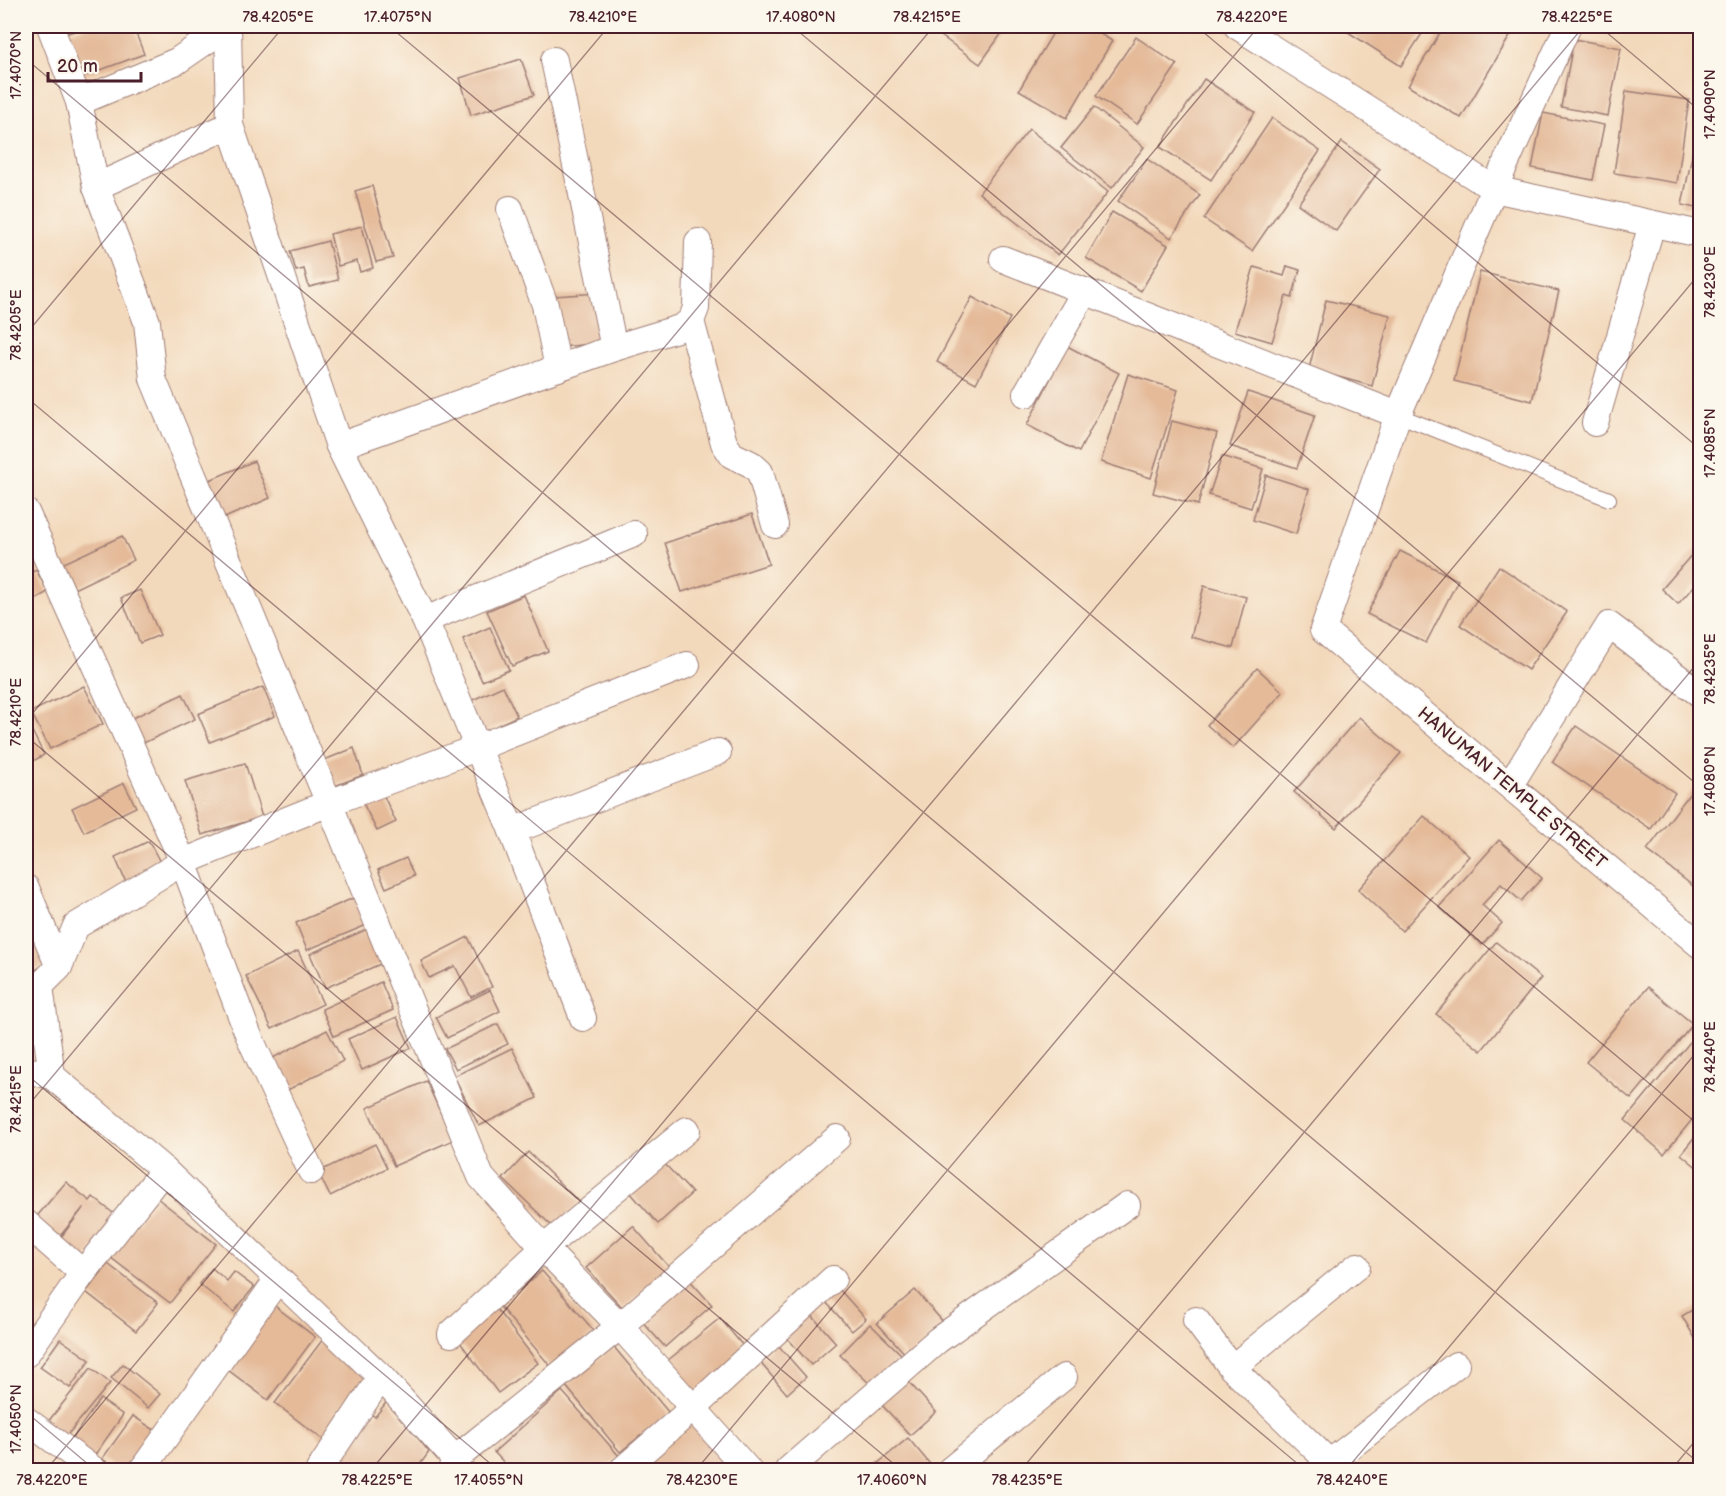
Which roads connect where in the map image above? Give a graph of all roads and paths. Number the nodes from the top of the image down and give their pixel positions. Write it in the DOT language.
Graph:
graph roads {
  1 [pos="50,26"];
  2 [pos="228,26"];
  3 [pos="1237,26"];
  4 [pos="1568,26"];
  5 [pos="554,60"];
  6 [pos="79,102"];
  7 [pos="230,125"];
  8 [pos="96,187"];
  9 [pos="1494,189"];
  10 [pos="510,209"];
  11 [pos="1652,224"];
  12 [pos="1701,234"];
  13 [pos="698,242"];
  14 [pos="1003,259"];
  15 [pos="1085,291"];
  16 [pos="691,321"];
  17 [pos="614,348"];
  18 [pos="558,368"];
  19 [pos="1026,394"];
  20 [pos="1398,415"];
  21 [pos="1595,423"];
  22 [pos="339,446"];
  23 [pos="1609,499"];
  24 [pos="26,512"];
  25 [pos="775,525"];
  26 [pos="634,534"];
  27 [pos="425,620"];
  28 [pos="687,665"];
  29 [pos="1701,694"];
  30 [pos="479,747"];
  31 [pos="718,752"];
  32 [pos="1510,785"];
  33 [pos="329,803"];
  34 [pos="512,831"];
  35 [pos="183,861"];
  36 [pos="26,888"];
  37 [pos="1701,945"];
  38 [pos="59,967"];
  39 [pos="33,989"];
  40 [pos="583,1018"];
  41 [pos="26,1070"];
  42 [pos="52,1076"];
  43 [pos="687,1130"];
  44 [pos="837,1138"];
  45 [pos="164,1170"];
  46 [pos="311,1171"];
  47 [pos="1127,1205"];
  48 [pos="26,1223"];
  49 [pos="544,1248"];
  50 [pos="1357,1266"];
  51 [pos="83,1273"];
  52 [pos="278,1279"];
  53 [pos="833,1279"];
  54 [pos="1196,1320"];
  55 [pos="620,1326"];
  56 [pos="451,1335"];
  57 [pos="26,1354"];
  58 [pos="1456,1365"];
  59 [pos="1232,1368"];
  60 [pos="381,1377"];
  61 [pos="1064,1377"];
  62 [pos="693,1408"];
  63 [pos="26,1420"];
  64 [pos="465,1453"];
  65 [pos="1325,1467"];
  66 [pos="94,1470"];
  67 [pos="142,1470"];
  68 [pos="319,1470"];
  69 [pos="622,1470"];
  70 [pos="748,1470"];
  71 [pos="788,1470"];
  72 [pos="950,1470"];
  1 -- 6 [label="street"];
  2 -- 6 [label="street"];
  2 -- 7 [label="street"];
  3 -- 9 [label="street"];
  4 -- 9 [label="street"];
  5 -- 17 [label="street"];
  6 -- 8 [label="street"];
  7 -- 8 [label="street"];
  7 -- 22 [label="street"];
  8 -- 33 [label="street"];
  9 -- 11 [label="street"];
  9 -- 20 [label="street"];
  10 -- 18 [label="street"];
  11 -- 12 [label="street"];
  11 -- 21 [label="street"];
  13 -- 16 [label="street"];
  14 -- 15 [label="street"];
  15 -- 19 [label="street"];
  15 -- 20 [label="street"];
  16 -- 17 [label="street"];
  16 -- 25 [label="street"];
  17 -- 18 [label="street"];
  18 -- 22 [label="street"];
  20 -- 23 [label="lane"];
  20 -- 32 [label="street, HANUMAN TEMPLE STREET"];
  22 -- 27 [label="street"];
  24 -- 35 [label="street"];
  26 -- 27 [label="street"];
  27 -- 30 [label="street"];
  28 -- 30 [label="street"];
  29 -- 32 [label="street"];
  30 -- 33 [label="street"];
  30 -- 34 [label="street"];
  31 -- 34 [label="street"];
  32 -- 37 [label="street, HANUMAN TEMPLE STREET"];
  33 -- 35 [label="street"];
  33 -- 49 [label="street"];
  34 -- 40 [label="street"];
  35 -- 38 [label="street"];
  35 -- 46 [label="street"];
  36 -- 38 [label="street"];
  38 -- 39 [label="street"];
  39 -- 42 [label="street"];
  41 -- 42 [label="street"];
  42 -- 45 [label="street"];
  43 -- 49 [label="street"];
  44 -- 55 [label="street"];
  45 -- 51 [label="street"];
  45 -- 52 [label="street"];
  47 -- 71 [label="street"];
  48 -- 51 [label="street"];
  49 -- 55 [label="street"];
  49 -- 56 [label="street"];
  50 -- 59 [label="street"];
  51 -- 57 [label="street"];
  52 -- 60 [label="street"];
  52 -- 67 [label="street"];
  53 -- 62 [label="street"];
  54 -- 59 [label="street"];
  55 -- 62 [label="street"];
  55 -- 64 [label="street"];
  58 -- 65 [label="street"];
  59 -- 65 [label="street"];
  60 -- 64 [label="street"];
  60 -- 68 [label="street"];
  61 -- 72 [label="street"];
  62 -- 69 [label="street"];
  62 -- 70 [label="street"];
  63 -- 66 [label="street"];
}
